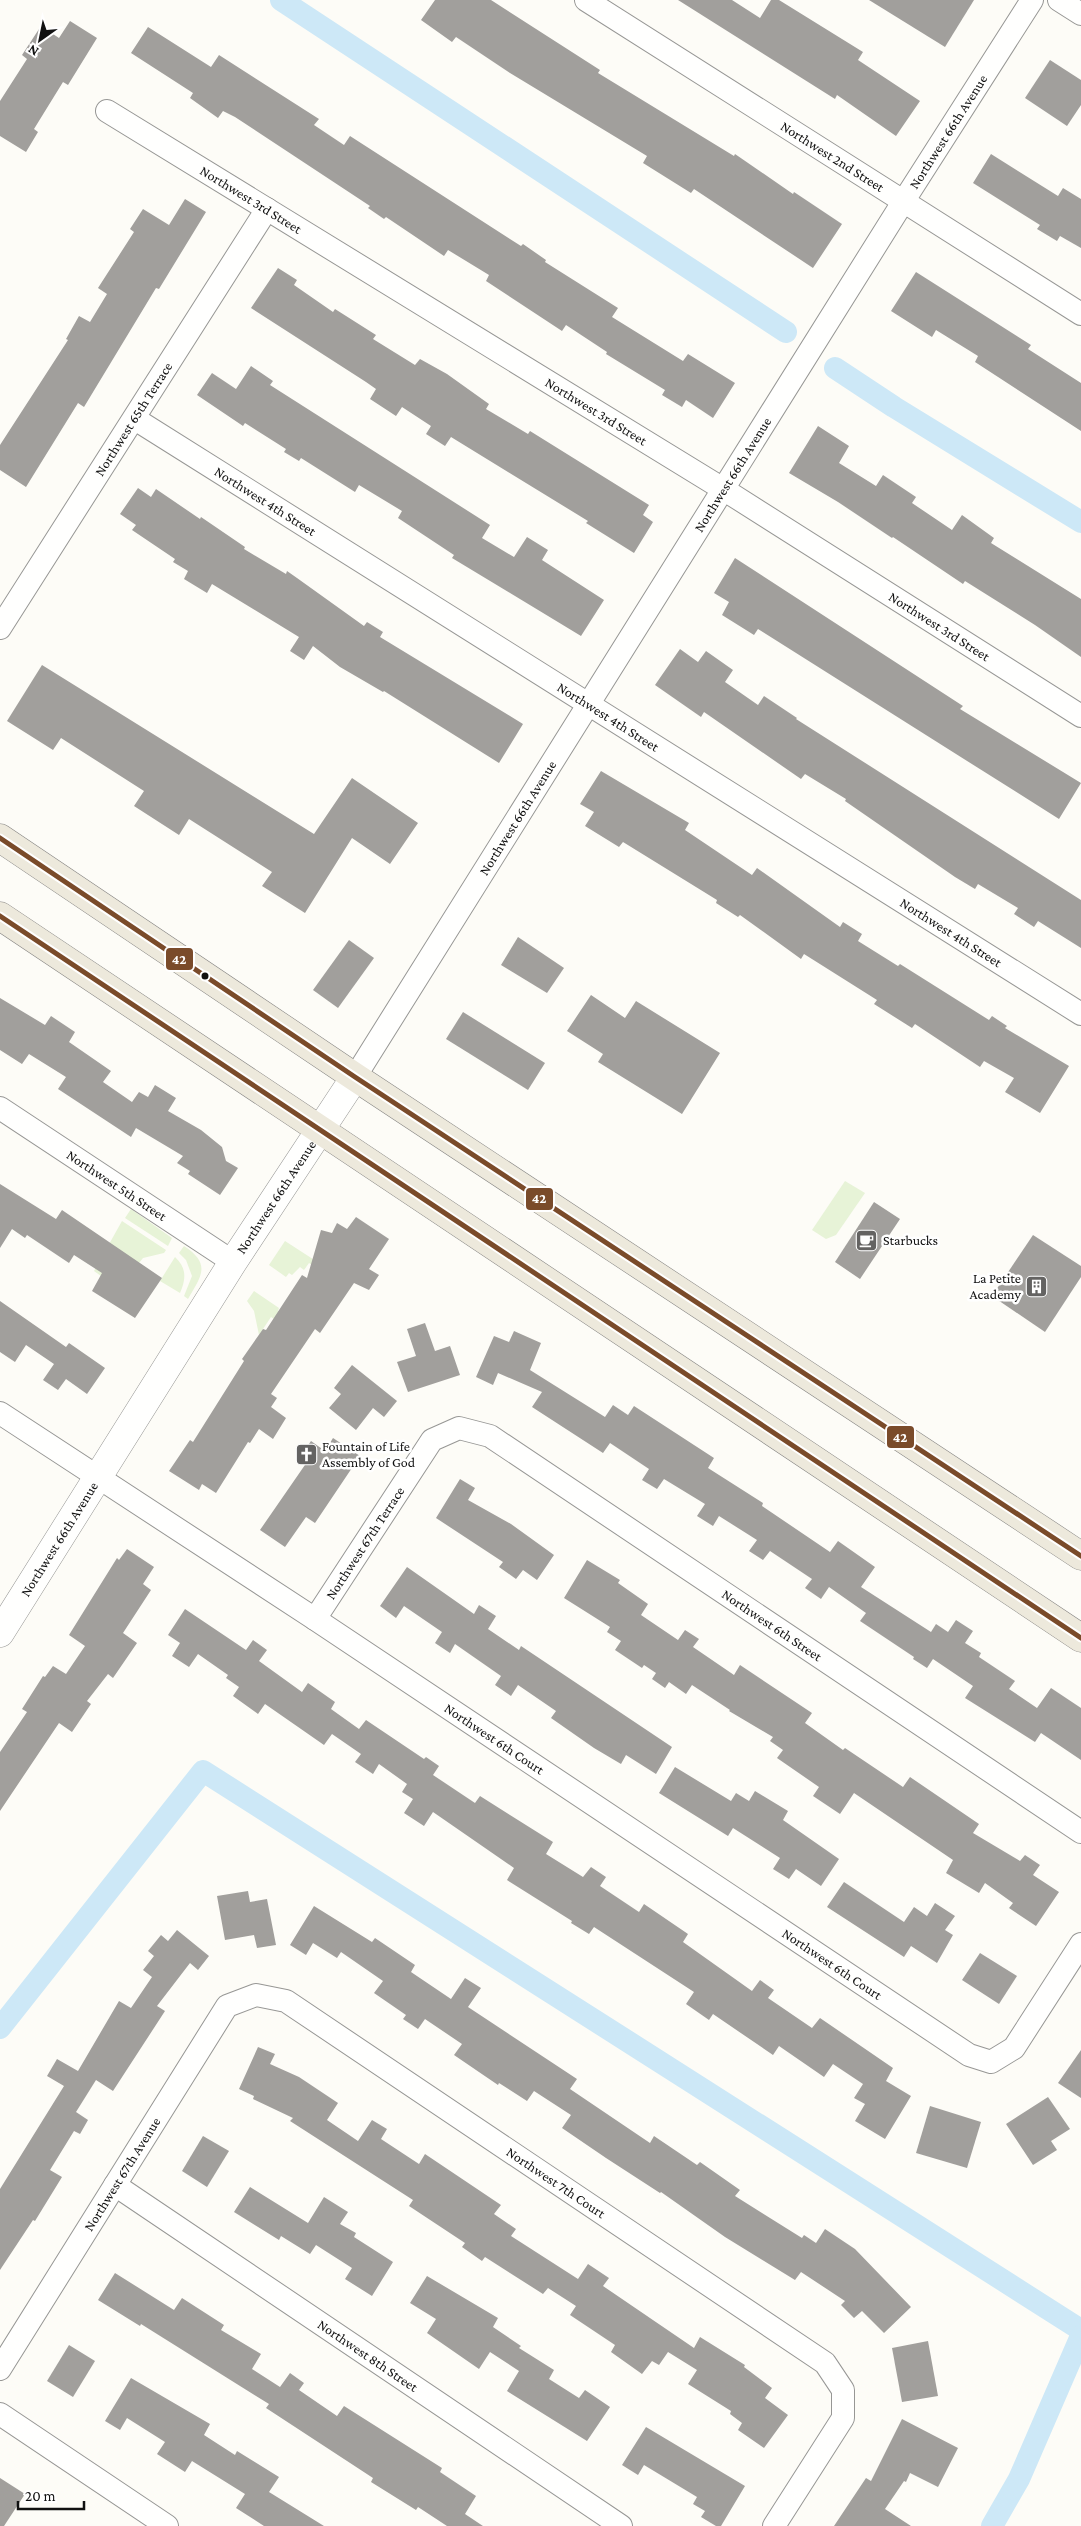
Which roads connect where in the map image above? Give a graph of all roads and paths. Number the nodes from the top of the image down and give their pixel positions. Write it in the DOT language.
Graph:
graph roads {
  1 [pos="586,0"];
  2 [pos="1032,0"];
  3 [pos="1059,0"];
  4 [pos="1081,14"];
  5 [pos="107,112"];
  6 [pos="903,202"];
  7 [pos="267,209"];
  8 [pos="1081,314"];
  9 [pos="135,419"];
  10 [pos="723,488"];
  11 [pos="0,628"];
  12 [pos="587,704"];
  13 [pos="1081,716"];
  14 [pos="0,838"];
  15 [pos="0,916"];
  16 [pos="1081,1014"];
  17 [pos="354,1076"];
  18 [pos="0,1108"];
  19 [pos="319,1129"];
  20 [pos="233,1262"];
  21 [pos="0,1413"];
  22 [pos="459,1428"];
  23 [pos="98,1477"];
  24 [pos="1081,1556"];
  25 [pos="315,1619"];
  26 [pos="0,1633"];
  27 [pos="1081,1638"];
  28 [pos="1081,1832"];
  29 [pos="1081,1944"];
  30 [pos="256,1994"];
  31 [pos="115,2185"];
  32 [pos="0,2369"];
  33 [pos="0,2414"];
  34 [pos="167,2526"];
  35 [pos="621,2526"];
  36 [pos="774,2526"];
  1 -- 6 [label="street, Northwest 2nd Street"];
  2 -- 6 [label="street, Northwest 66th Avenue"];
  3 -- 4 [label="street"];
  5 -- 7 [label="street, Northwest 3rd Street"];
  6 -- 8 [label="street, Northwest 2nd Street"];
  6 -- 10 [label="street, Northwest 66th Avenue"];
  7 -- 9 [label="street, Northwest 65th Terrace"];
  7 -- 10 [label="street, Northwest 3rd Street"];
  9 -- 11 [label="street, Northwest 65th Terrace"];
  9 -- 12 [label="street, Northwest 4th Street"];
  10 -- 12 [label="street, Northwest 66th Avenue"];
  10 -- 13 [label="street, Northwest 3rd Street"];
  12 -- 16 [label="street, Northwest 4th Street"];
  12 -- 17 [label="street, Northwest 66th Avenue"];
  14 -- 17 [label="main road"];
  15 -- 19 [label="main road"];
  17 -- 19 [label="street, Northwest 66th Avenue"];
  17 -- 24 [label="main road"];
  18 -- 20 [label="street, Northwest 5th Street"];
  19 -- 20 [label="street, Northwest 66th Avenue"];
  19 -- 27 [label="main road"];
  20 -- 23 [label="street, Northwest 66th Avenue"];
  21 -- 23 [label="street, Northwest 6th Court"];
  22 -- 25 [label="street, Northwest 67th Terrace"];
  22 -- 28 [label="street, Northwest 6th Street"];
  23 -- 25 [label="street, Northwest 6th Court"];
  23 -- 26 [label="street, Northwest 66th Avenue"];
  25 -- 29 [label="street, Northwest 6th Court"];
  30 -- 31 [label="street, Northwest 67th Avenue"];
  30 -- 36 [label="street, Northwest 7th Court"];
  31 -- 32 [label="street, Northwest 67th Avenue"];
  31 -- 35 [label="street, Northwest 8th Street"];
  33 -- 34 [label="street"];
}
